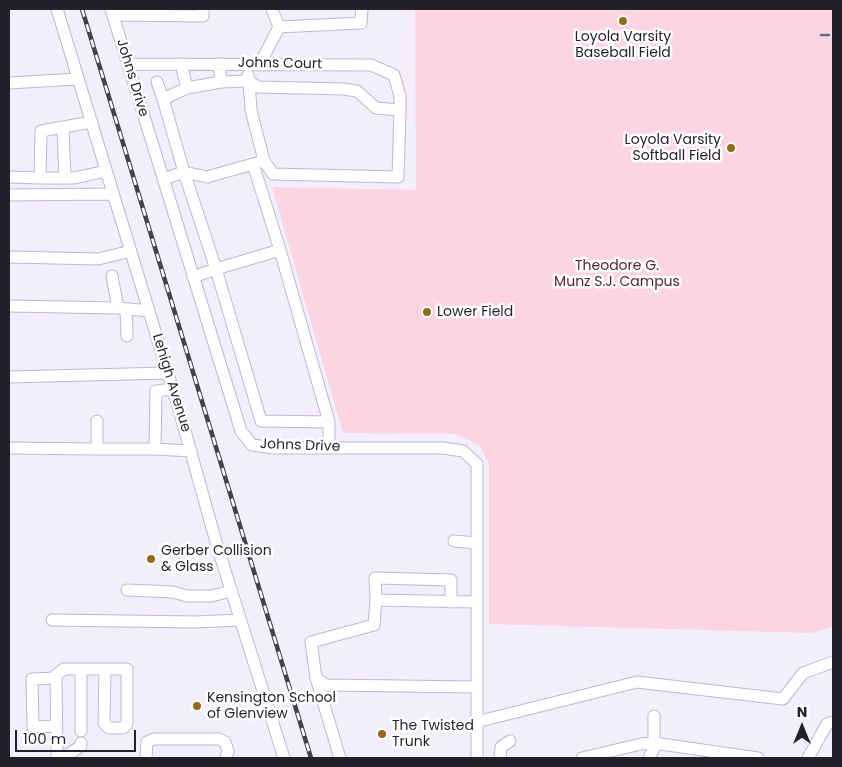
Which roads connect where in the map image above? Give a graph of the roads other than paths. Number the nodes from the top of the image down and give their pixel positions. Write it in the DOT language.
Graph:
graph roads {
  1 [pos="57,9"];
  2 [pos="203,9"];
  3 [pos="272,9"];
  4 [pos="362,9"];
  5 [pos="112,12"];
  6 [pos="279,27"];
  7 [pos="128,64"];
  8 [pos="181,64"];
  9 [pos="219,64"];
  10 [pos="248,64"];
  11 [pos="260,64"];
  12 [pos="78,79"];
  13 [pos="249,81"];
  14 [pos="157,82"];
  15 [pos="221,82"];
  16 [pos="9,83"];
  17 [pos="187,88"];
  18 [pos="163,100"];
  19 [pos="400,110"];
  20 [pos="92,122"];
  21 [pos="63,129"];
  22 [pos="259,162"];
  23 [pos="106,171"];
  24 [pos="184,172"];
  25 [pos="9,177"];
  26 [pos="40,178"];
  27 [pos="65,178"];
  28 [pos="163,179"];
  29 [pos="113,194"];
  30 [pos="9,195"];
  31 [pos="280,250"];
  32 [pos="131,251"];
  33 [pos="10,257"];
  34 [pos="216,269"];
  35 [pos="112,276"];
  36 [pos="194,276"];
  37 [pos="9,306"];
  38 [pos="122,309"];
  39 [pos="149,311"];
  40 [pos="127,336"];
  41 [pos="168,373"];
  42 [pos="9,377"];
  43 [pos="173,389"];
  44 [pos="97,421"];
  45 [pos="330,422"];
  46 [pos="9,448"];
  47 [pos="330,448"];
  48 [pos="97,449"];
  49 [pos="155,449"];
  50 [pos="191,451"];
  51 [pos="454,541"];
  52 [pos="477,543"];
  53 [pos="128,590"];
  54 [pos="232,591"];
  55 [pos="376,600"];
  56 [pos="451,602"];
  57 [pos="476,602"];
  58 [pos="52,620"];
  59 [pos="241,620"];
  60 [pos="833,662"];
  61 [pos="81,669"];
  62 [pos="105,669"];
  63 [pos="56,678"];
  64 [pos="316,678"];
  65 [pos="475,687"];
  66 [pos="654,716"];
  67 [pos="476,722"];
  68 [pos="833,722"];
  69 [pos="56,726"];
  70 [pos="81,731"];
  71 [pos="510,741"];
  72 [pos="81,743"];
  73 [pos="654,752"];
  74 [pos="474,757"];
  75 [pos="57,758"];
  76 [pos="146,758"];
  77 [pos="226,758"];
  78 [pos="284,758"];
  79 [pos="340,758"];
  80 [pos="500,758"];
  81 [pos="582,758"];
  82 [pos="758,758"];
  83 [pos="808,758"];
  1 -- 12 [label="street, Lehigh Avenue"];
  2 -- 5 [label="street"];
  3 -- 6 [label="street"];
  4 -- 6 [label="street"];
  5 -- 7 [label="street, Johns Drive"];
  6 -- 11 [label="street"];
  7 -- 8 [label="street, Johns Court"];
  7 -- 28 [label="street, Johns Drive"];
  8 -- 9 [label="street, Johns Court"];
  8 -- 17 [label="street"];
  9 -- 10 [label="street, Johns Court"];
  9 -- 15 [label="street"];
  10 -- 11 [label="street, Johns Court"];
  10 -- 13 [label="street"];
  11 -- 19 [label="street, Johns Court"];
  12 -- 16 [label="street"];
  12 -- 20 [label="street, Lehigh Avenue"];
  13 -- 15 [label="street"];
  13 -- 19 [label="street"];
  13 -- 22 [label="street"];
  14 -- 18 [label="street"];
  15 -- 17 [label="street"];
  17 -- 18 [label="street"];
  18 -- 24 [label="street"];
  19 -- 22 [label="street"];
  20 -- 21 [label="street"];
  20 -- 23 [label="street, Lehigh Avenue"];
  21 -- 26 [label="street"];
  21 -- 27 [label="street"];
  22 -- 24 [label="street"];
  22 -- 31 [label="street"];
  23 -- 27 [label="street"];
  23 -- 29 [label="street, Lehigh Avenue"];
  24 -- 28 [label="street"];
  24 -- 34 [label="street"];
  25 -- 26 [label="street"];
  26 -- 27 [label="street"];
  28 -- 36 [label="street, Johns Drive"];
  29 -- 30 [label="street"];
  29 -- 32 [label="street, Lehigh Avenue"];
  31 -- 34 [label="street"];
  31 -- 45 [label="street"];
  32 -- 33 [label="street"];
  32 -- 39 [label="street, Lehigh Avenue"];
  34 -- 36 [label="street"];
  34 -- 45 [label="street"];
  35 -- 38 [label="street"];
  36 -- 47 [label="street, Johns Drive"];
  37 -- 38 [label="street"];
  38 -- 39 [label="street"];
  38 -- 40 [label="street"];
  39 -- 41 [label="street, Lehigh Avenue"];
  41 -- 42 [label="street"];
  41 -- 43 [label="street, Lehigh Avenue"];
  43 -- 49 [label="street"];
  43 -- 50 [label="street, Lehigh Avenue"];
  44 -- 48 [label="street"];
  45 -- 47 [label="street"];
  46 -- 48 [label="street"];
  47 -- 52 [label="street, Johns Drive"];
  48 -- 49 [label="street"];
  49 -- 50 [label="street"];
  50 -- 54 [label="street, Lehigh Avenue"];
  51 -- 52 [label="street"];
  52 -- 57 [label="street, Johns Drive"];
  53 -- 54 [label="street"];
  54 -- 59 [label="street, Lehigh Avenue"];
  55 -- 56 [label="street"];
  55 -- 56 [label="street"];
  55 -- 64 [label="street"];
  56 -- 57 [label="street"];
  57 -- 65 [label="street, Johns Drive"];
  58 -- 59 [label="street"];
  59 -- 78 [label="street, Lehigh Avenue"];
  60 -- 67 [label="street"];
  61 -- 62 [label="street"];
  61 -- 63 [label="street"];
  61 -- 70 [label="street"];
  62 -- 62 [label="street"];
  63 -- 69 [label="street"];
  63 -- 69 [label="street"];
  64 -- 65 [label="street"];
  64 -- 79 [label="street"];
  65 -- 67 [label="street, Johns Drive"];
  66 -- 73 [label="street"];
  67 -- 74 [label="street, Johns Drive"];
  68 -- 83 [label="street"];
  69 -- 75 [label="street"];
  71 -- 80 [label="street"];
  72 -- 75 [label="street"];
  73 -- 81 [label="street"];
  73 -- 82 [label="street"];
  76 -- 77 [label="street"];
}
